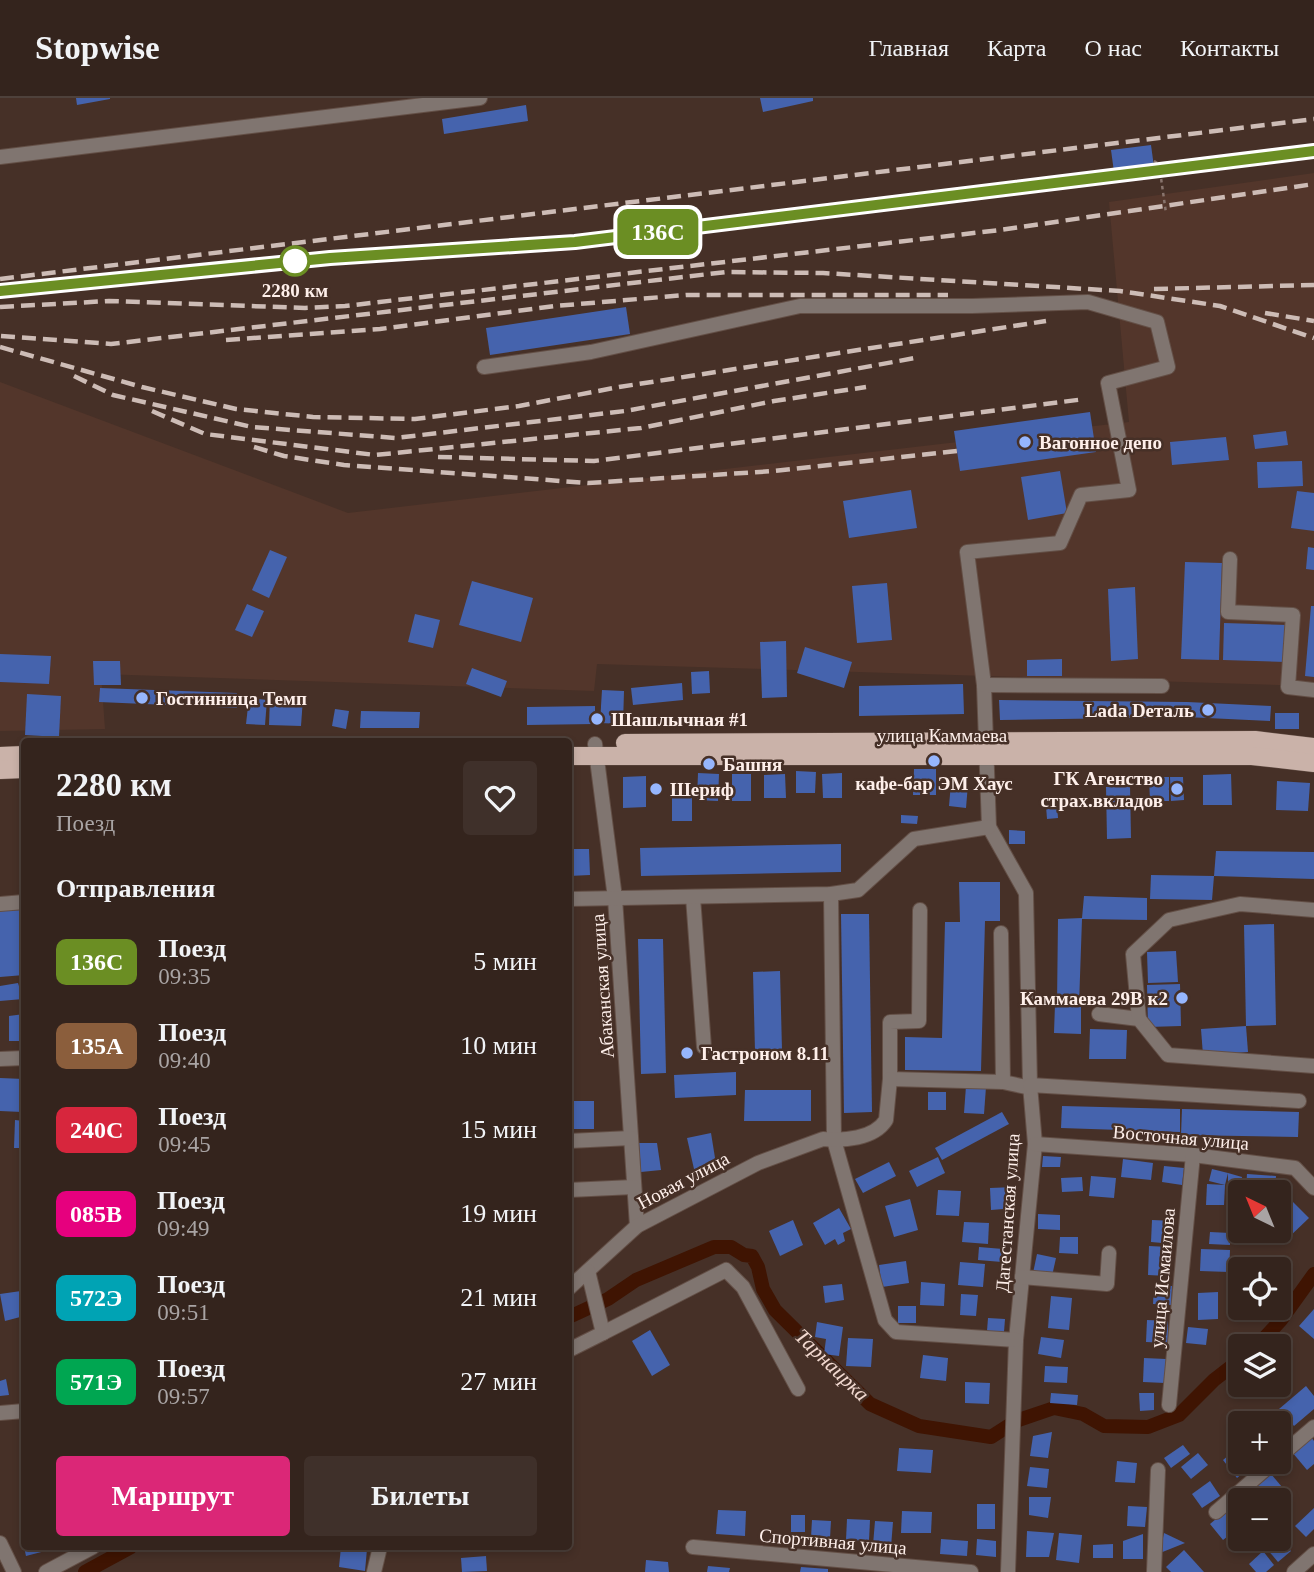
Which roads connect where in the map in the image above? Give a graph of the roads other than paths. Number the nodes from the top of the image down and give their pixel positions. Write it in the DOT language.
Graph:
graph roads {
  1 [pos="480,98"];
  2 [pos="0,157"];
  3 [pos="484,367"];
  4 [pos="1230,559"];
  5 [pos="984,685"];
  6 [pos="1163,686"];
  7 [pos="1314,690"];
  8 [pos="572,745"];
  9 [pos="1314,747"];
  10 [pos="985,749"];
  11 [pos="595,750"];
  12 [pos="21,755"];
  13 [pos="572,755"];
  14 [pos="0,756"];
  15 [pos="1314,763"];
  16 [pos="21,769"];
  17 [pos="0,770"];
  18 [pos="989,827"];
  19 [pos="831,894"];
  20 [pos="692,897"];
  21 [pos="615,898"];
  22 [pos="572,899"];
  23 [pos="21,901"];
  24 [pos="0,904"];
  25 [pos="920,909"];
  26 [pos="1314,910"];
  27 [pos="1001,933"];
  28 [pos="1099,1014"];
  29 [pos="1139,1019"];
  30 [pos="704,1047"];
  31 [pos="21,1058"];
  32 [pos="0,1059"];
  33 [pos="1314,1066"];
  34 [pos="890,1079"];
  35 [pos="1003,1082"];
  36 [pos="1031,1087"];
  37 [pos="1299,1101"];
  38 [pos="631,1138"];
  39 [pos="834,1140"];
  40 [pos="572,1141"];
  41 [pos="1035,1144"];
  42 [pos="1193,1155"];
  43 [pos="634,1187"];
  44 [pos="1314,1188"];
  45 [pos="572,1190"];
  46 [pos="637,1226"];
  47 [pos="1109,1253"];
  48 [pos="588,1271"];
  49 [pos="1022,1277"];
  50 [pos="572,1285"];
  51 [pos="601,1326"];
  52 [pos="1016,1340"];
  53 [pos="572,1348"];
  54 [pos="798,1389"];
  55 [pos="1169,1405"];
  56 [pos="21,1411"];
  57 [pos="0,1413"];
  58 [pos="1314,1427"];
  59 [pos="1291,1447"];
  60 [pos="1158,1470"];
  61 [pos="1260,1474"];
  62 [pos="1216,1512"];
  63 [pos="0,1543"];
  64 [pos="692,1547"];
  65 [pos="87,1550"];
  66 [pos="379,1550"];
  67 [pos="1314,1554"];
  68 [pos="784,1556"];
  69 [pos="14,1572"];
  70 [pos="46,1572"];
  71 [pos="374,1572"];
  72 [pos="783,1572"];
  73 [pos="971,1572"];
  74 [pos="1008,1572"];
  75 [pos="1154,1572"];
  76 [pos="1294,1572"];
  1 -- 2 [label="street"];
  3 -- 5 [label="street, Дагестанская улица"];
  4 -- 7 [label="street"];
  5 -- 6 [label="street"];
  5 -- 10 [label="street, Дагестанская улица"];
  8 -- 11 [label="main road, улица Каммаева"];
  9 -- 10 [label="main road, улица Каммаева"];
  10 -- 11 [label="main road, улица Каммаева"];
  10 -- 15 [label="main road, улица Каммаева"];
  10 -- 18 [label="street, Дагестанская улица"];
  11 -- 13 [label="main road, улица Каммаева"];
  11 -- 21 [label="street, Абаканская улица"];
  12 -- 14 [label="main road"];
  16 -- 17 [label="main road"];
  18 -- 19 [label="street"];
  18 -- 36 [label="street, Дагестанская улица"];
  19 -- 20 [label="street"];
  19 -- 39 [label="street"];
  20 -- 21 [label="street"];
  20 -- 30 [label="street"];
  21 -- 22 [label="street"];
  21 -- 38 [label="street, Абаканская улица"];
  23 -- 24 [label="street"];
  25 -- 34 [label="street"];
  26 -- 29 [label="street"];
  27 -- 35 [label="street"];
  28 -- 29 [label="street"];
  29 -- 33 [label="street"];
  31 -- 32 [label="street"];
  34 -- 35 [label="street"];
  34 -- 39 [label="street, Новая улица"];
  35 -- 36 [label="street"];
  36 -- 37 [label="street"];
  36 -- 41 [label="street, Дагестанская улица"];
  38 -- 40 [label="street"];
  38 -- 43 [label="street, Абаканская улица"];
  39 -- 46 [label="street, Новая улица"];
  39 -- 52 [label="street"];
  41 -- 42 [label="street, Восточная улица"];
  41 -- 49 [label="street, Дагестанская улица"];
  42 -- 44 [label="street, Восточная улица"];
  42 -- 55 [label="street, улица Исмаилова"];
  43 -- 45 [label="street"];
  43 -- 46 [label="street, Абаканская улица"];
  46 -- 48 [label="street, Новая улица"];
  47 -- 49 [label="street"];
  48 -- 50 [label="street, Новая улица"];
  48 -- 51 [label="street"];
  49 -- 52 [label="street, Дагестанская улица"];
  51 -- 53 [label="street"];
  51 -- 54 [label="street"];
  52 -- 74 [label="street, Дагестанская улица"];
  56 -- 57 [label="street"];
  58 -- 59 [label="street"];
  60 -- 75 [label="street"];
  61 -- 62 [label="street"];
  63 -- 69 [label="street"];
  64 -- 68 [label="street, Спортивная улица"];
  65 -- 70 [label="street"];
  66 -- 71 [label="street"];
  67 -- 76 [label="street"];
  68 -- 72 [label="street"];
  68 -- 73 [label="street, Спортивная улица"];
}
